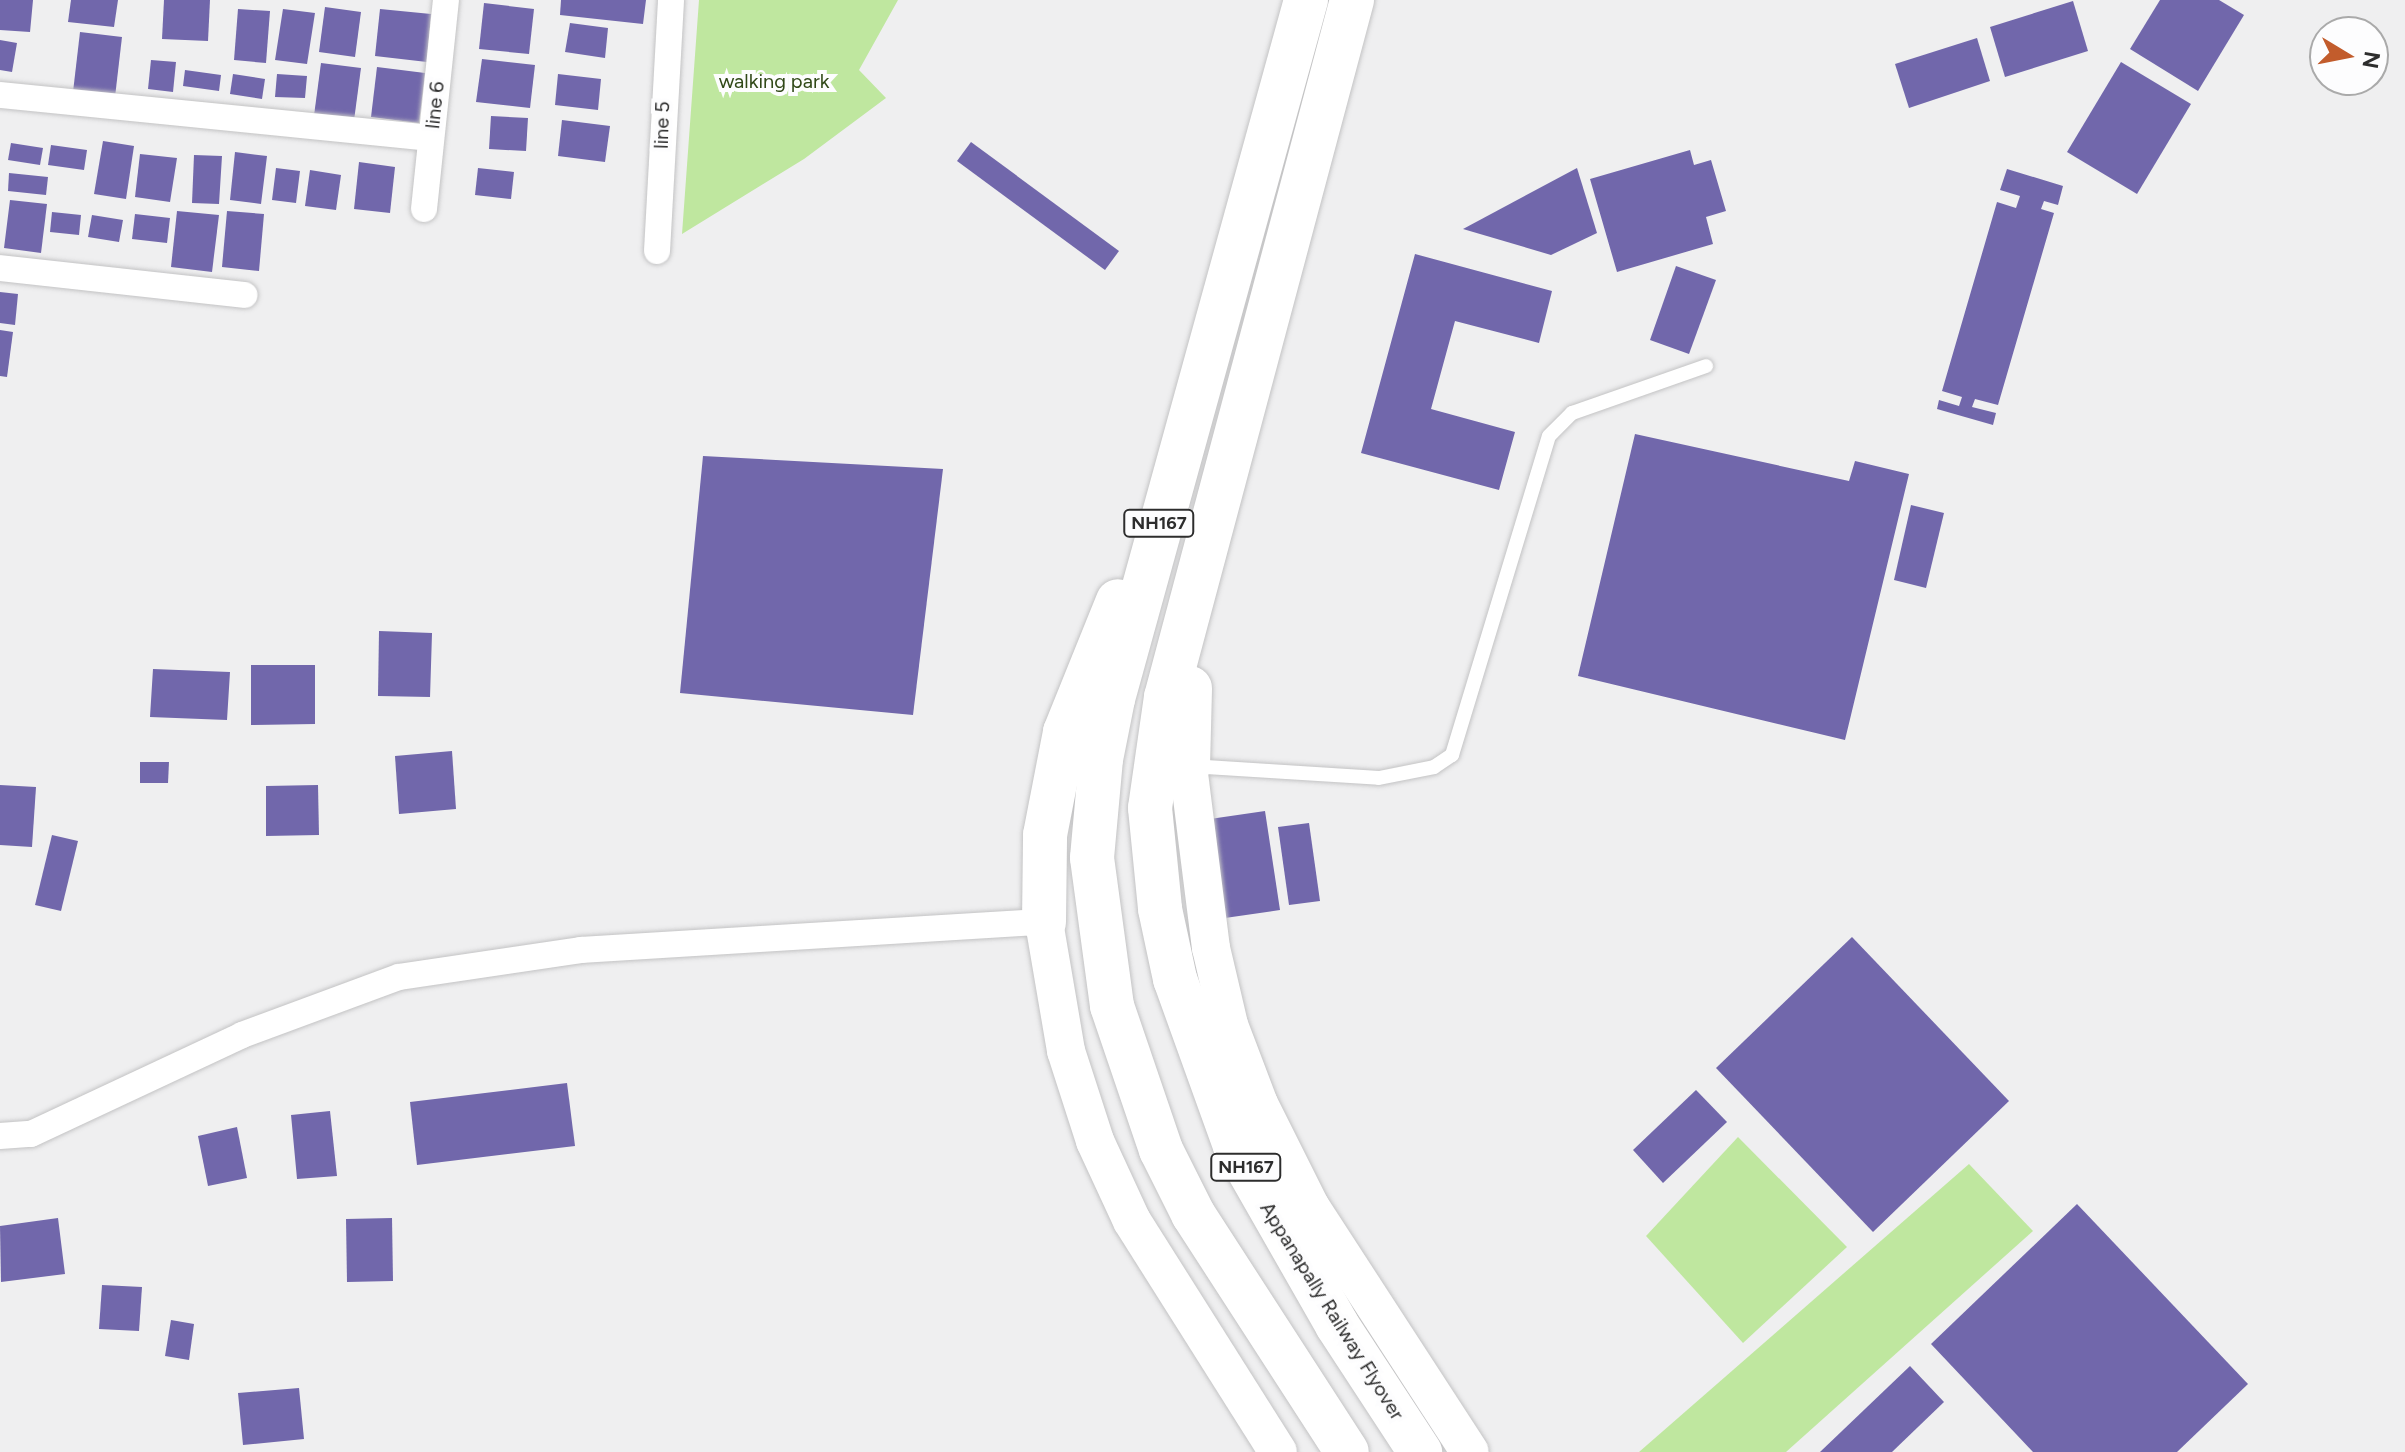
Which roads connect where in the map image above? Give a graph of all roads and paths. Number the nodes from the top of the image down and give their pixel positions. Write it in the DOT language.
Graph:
graph roads {
  1 [pos="446,0"];
  2 [pos="671,0"];
  3 [pos="1306,0"];
  4 [pos="1352,0"];
  5 [pos="0,95"];
  6 [pos="431,138"];
  7 [pos="424,209"];
  8 [pos="657,251"];
  9 [pos="0,268"];
  10 [pos="245,295"];
  11 [pos="1706,366"];
  12 [pos="1157,530"];
  13 [pos="1205,542"];
  14 [pos="1188,766"];
  15 [pos="1044,922"];
  16 [pos="0,1136"];
  17 [pos="1278,1452"];
  18 [pos="1347,1452"];
  19 [pos="1420,1452"];
  20 [pos="1470,1452"];
  1 -- 6 [label="street, line 6"];
  2 -- 8 [label="street, line 5"];
  3 -- 12 [label="highway, NH167"];
  4 -- 13 [label="highway, NH167"];
  5 -- 6 [label="street"];
  6 -- 7 [label="street, line 6"];
  9 -- 10 [label="street"];
  11 -- 14 [label="lane"];
  12 -- 15 [label="highway"];
  12 -- 18 [label="highway, NH167"];
  13 -- 14 [label="highway"];
  13 -- 19 [label="highway, Appanapally Railway Flyover / NH167"];
  14 -- 20 [label="street"];
  15 -- 16 [label="street"];
  15 -- 17 [label="street"];
}
